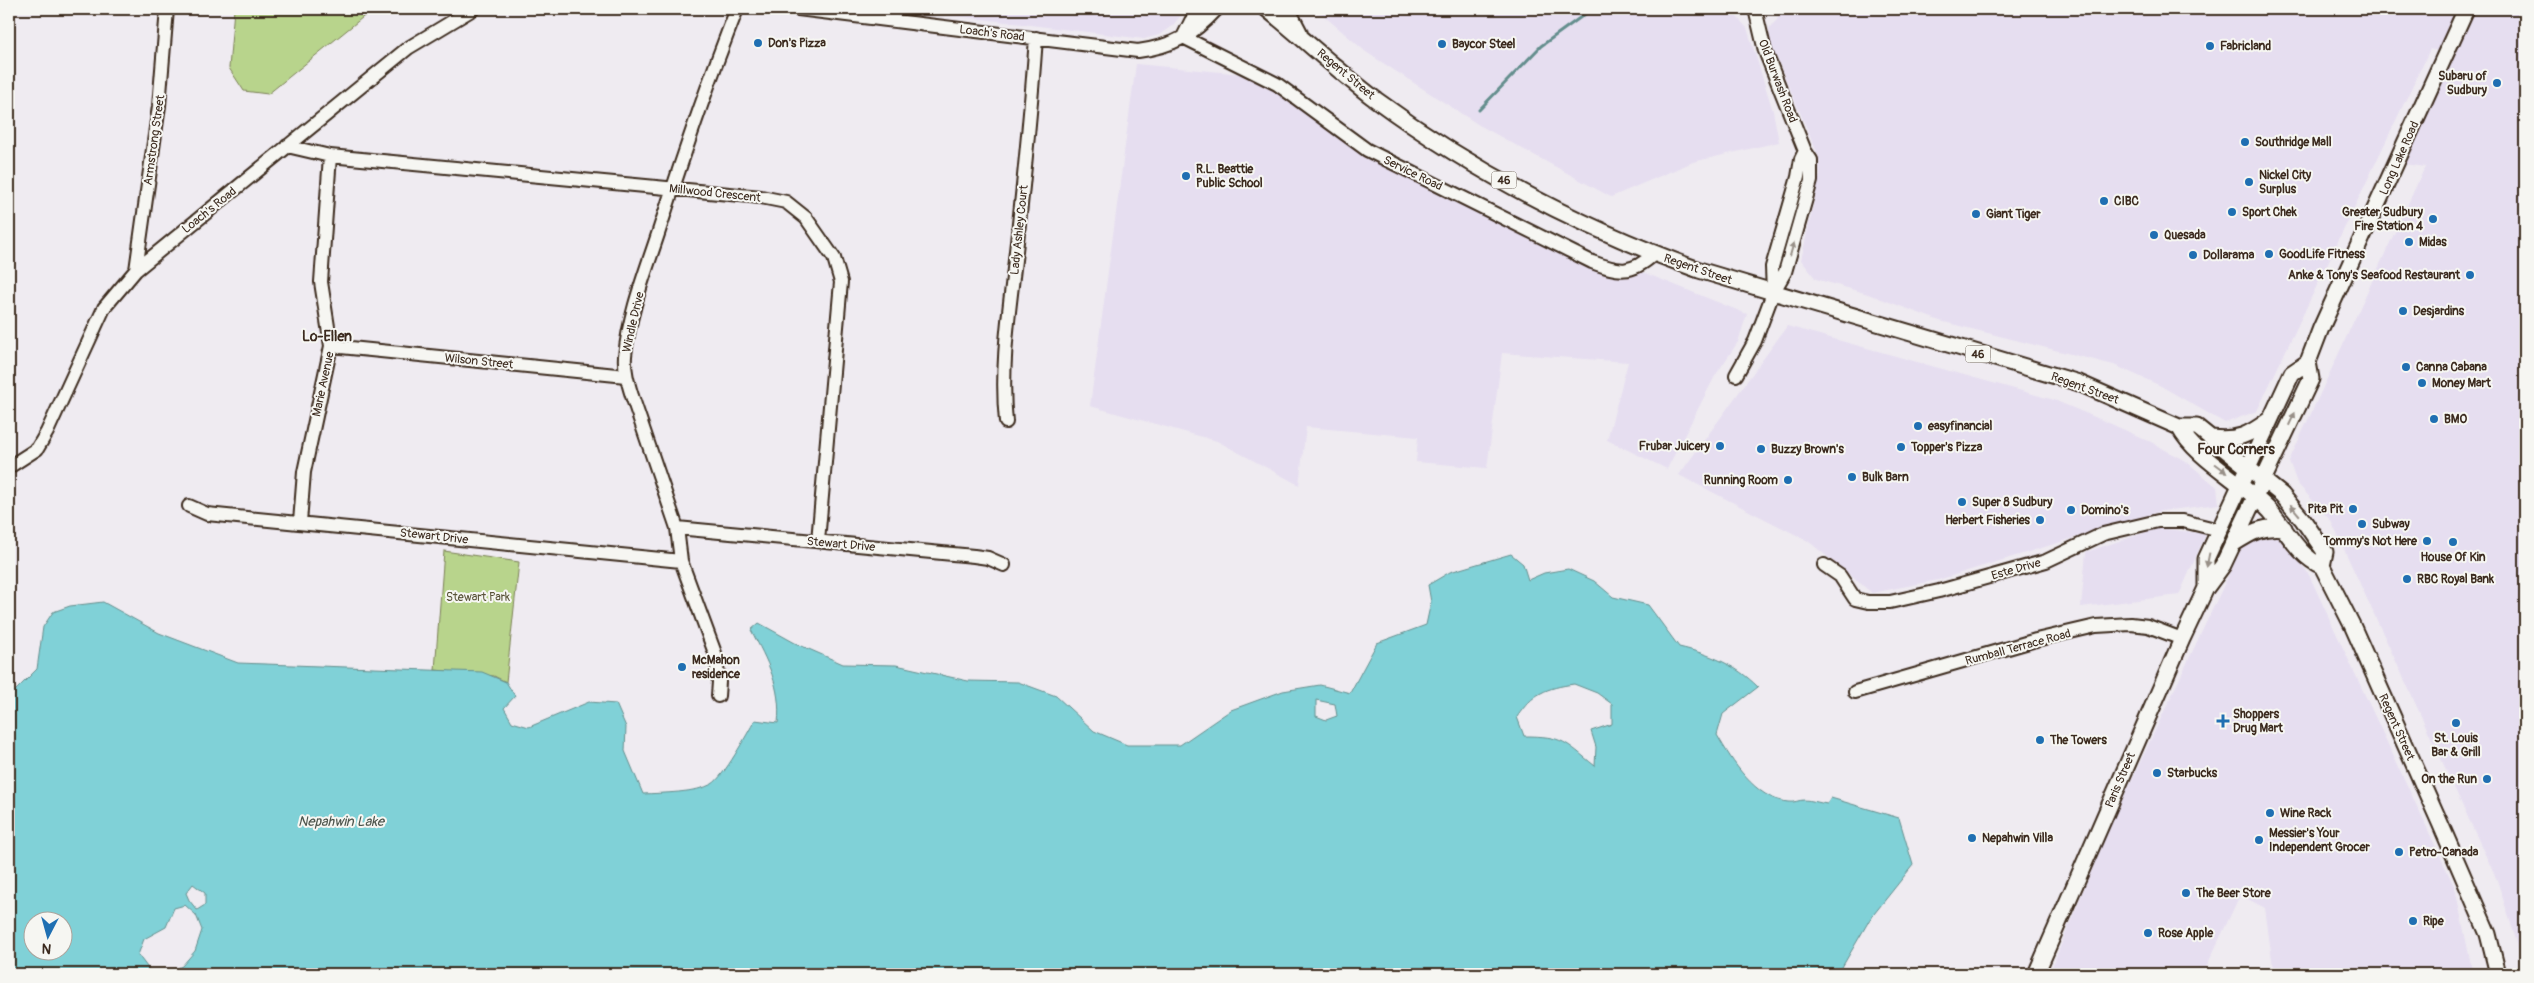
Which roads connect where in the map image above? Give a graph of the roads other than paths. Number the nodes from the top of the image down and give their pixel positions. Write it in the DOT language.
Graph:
graph roads {
  1 [pos="167,9"];
  2 [pos="473,9"];
  3 [pos="737,9"];
  4 [pos="798,9"];
  5 [pos="1202,9"];
  6 [pos="1217,9"];
  7 [pos="1267,9"];
  8 [pos="1287,9"];
  9 [pos="1755,9"];
  10 [pos="2466,9"];
  11 [pos="1302,37"];
  12 [pos="1036,38"];
  13 [pos="1183,38"];
  14 [pos="287,146"];
  15 [pos="330,156"];
  16 [pos="672,189"];
  17 [pos="1654,254"];
  18 [pos="136,270"];
  19 [pos="1773,293"];
  20 [pos="331,346"];
  21 [pos="2308,362"];
  22 [pos="626,376"];
  23 [pos="1736,376"];
  24 [pos="2270,420"];
  25 [pos="1006,422"];
  26 [pos="2179,427"];
  27 [pos="2212,438"];
  28 [pos="2248,466"];
  29 [pos="9,467"];
  30 [pos="2264,478"];
  31 [pos="2240,483"];
  32 [pos="2255,497"];
  33 [pos="189,506"];
  34 [pos="300,522"];
  35 [pos="677,528"];
  36 [pos="2284,528"];
  37 [pos="2219,530"];
  38 [pos="818,541"];
  39 [pos="2233,544"];
  40 [pos="681,561"];
  41 [pos="1004,565"];
  42 [pos="1824,565"];
  43 [pos="2322,566"];
  44 [pos="2206,588"];
  45 [pos="2182,639"];
  46 [pos="1855,692"];
  47 [pos="718,696"];
  48 [pos="2036,974"];
  49 [pos="2498,974"];
  1 -- 18 [label="street, Armstrong Street"];
  2 -- 14 [label="street, Loach's Road"];
  3 -- 16 [label="street, Windle Drive"];
  4 -- 12 [label="street, Loach's Road"];
  5 -- 13 [label="street"];
  6 -- 13 [label="street, Loach's Road"];
  7 -- 11 [label="main road, Regent Street / 46"];
  8 -- 11 [label="main road"];
  9 -- 19 [label="street, Old Burwash Road"];
  10 -- 21 [label="main road, Long Lake Road"];
  11 -- 17 [label="main road, Regent Street / 46"];
  12 -- 13 [label="street, Loach's Road"];
  12 -- 25 [label="street, Lady Ashley Court"];
  13 -- 17 [label="street, Service Road"];
  14 -- 15 [label="street, Millwood Crescent"];
  14 -- 18 [label="street, Loach's Road"];
  15 -- 16 [label="street, Millwood Crescent"];
  15 -- 20 [label="street, Marie Avenue"];
  16 -- 22 [label="street, Windle Drive"];
  16 -- 38 [label="street, Millwood Crescent"];
  17 -- 19 [label="main road, Regent Street / 46"];
  18 -- 29 [label="street, Loach's Road"];
  19 -- 23 [label="street, Old Burwash Road"];
  19 -- 26 [label="main road, Regent Street / 46"];
  20 -- 22 [label="street, Wilson Street"];
  20 -- 34 [label="street, Marie Avenue"];
  21 -- 24 [label="main road, Long Lake Road"];
  30 -- 21 [label="main road, Long Lake Road, one-way"];
  22 -- 35 [label="street, Windle Drive"];
  24 -- 27 [label="main road"];
  24 -- 28 [label="main road, Long Lake Road"];
  26 -- 27 [label="main road, Regent Street / 46"];
  26 -- 31 [label="main road, Regent Street / 46, one-way"];
  27 -- 28 [label="main road, Regent Street / 46"];
  28 -- 30 [label="main road, Regent Street / 46"];
  28 -- 31 [label="main road, Long Lake Road"];
  30 -- 32 [label="main road, Long Lake Road"];
  43 -- 30 [label="main road, Regent Street / 46, one-way"];
  31 -- 32 [label="main road, Regent Street / 46"];
  31 -- 37 [label="main road, Paris Street"];
  32 -- 36 [label="main road, Regent Street / 46"];
  32 -- 39 [label="main road, Paris Street"];
  33 -- 34 [label="street, Stewart Drive"];
  34 -- 40 [label="street, Stewart Drive"];
  35 -- 38 [label="street, Stewart Drive"];
  35 -- 40 [label="street, Windle Drive"];
  36 -- 39 [label="main road"];
  36 -- 43 [label="main road, Regent Street / 46"];
  37 -- 42 [label="street, Este Drive"];
  37 -- 44 [label="main road, Paris Street, one-way"];
  38 -- 41 [label="street, Stewart Drive"];
  39 -- 44 [label="main road, Paris Street"];
  40 -- 47 [label="street, Windle Drive"];
  43 -- 49 [label="main road, Regent Street / 46"];
  44 -- 45 [label="main road, Paris Street"];
  45 -- 46 [label="street, Rumball Terrace Road"];
  45 -- 48 [label="main road, Paris Street"];
}
